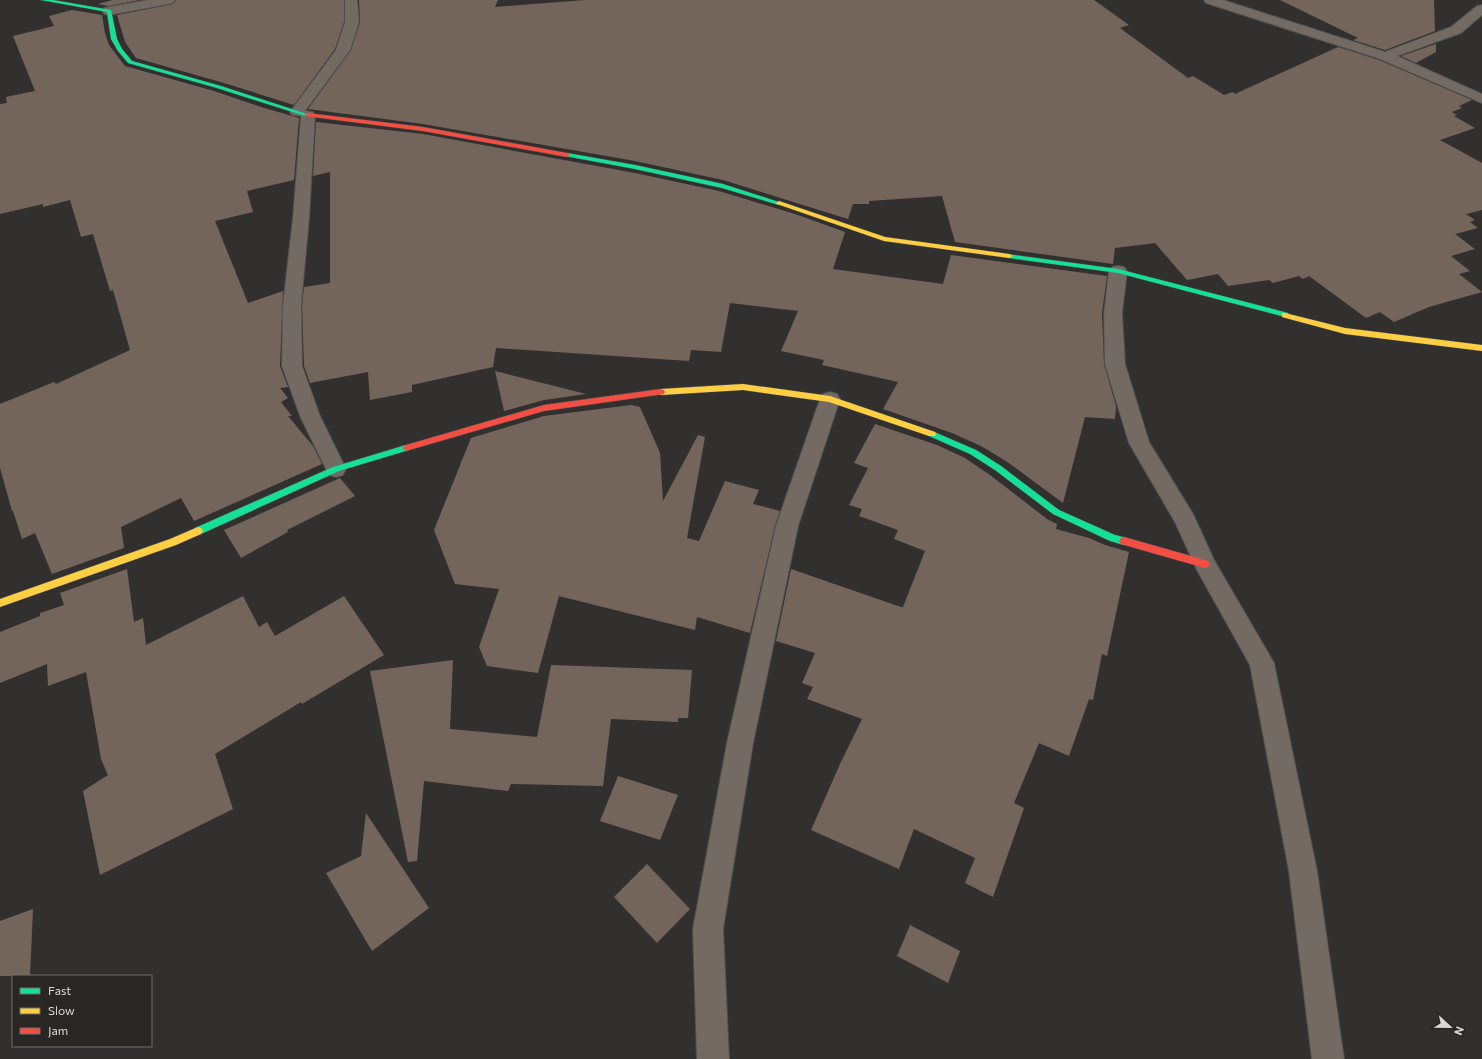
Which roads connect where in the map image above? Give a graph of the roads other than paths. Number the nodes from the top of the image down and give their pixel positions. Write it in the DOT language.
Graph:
graph roads {
  1 [pos="44,0"];
  2 [pos="169,0"];
  3 [pos="351,0"];
  4 [pos="1210,0"];
  5 [pos="1482,9"];
  6 [pos="109,11"];
  7 [pos="1385,56"];
  8 [pos="1482,99"];
  9 [pos="302,113"];
  10 [pos="1118,271"];
  11 [pos="1482,348"];
  12 [pos="830,399"];
  13 [pos="336,469"];
  14 [pos="1205,564"];
  15 [pos="0,603"];
  16 [pos="713,1059"];
  17 [pos="1328,1059"];
  1 -- 6 [label="street"];
  2 -- 6 [label="street"];
  3 -- 9 [label="street"];
  4 -- 7 [label="street"];
  5 -- 7 [label="street"];
  6 -- 9 [label="street"];
  7 -- 8 [label="street"];
  9 -- 10 [label="street"];
  9 -- 13 [label="street"];
  10 -- 11 [label="street"];
  10 -- 14 [label="street"];
  12 -- 13 [label="street"];
  12 -- 14 [label="street"];
  12 -- 16 [label="street"];
  13 -- 15 [label="street"];
  14 -- 17 [label="street"];
}
